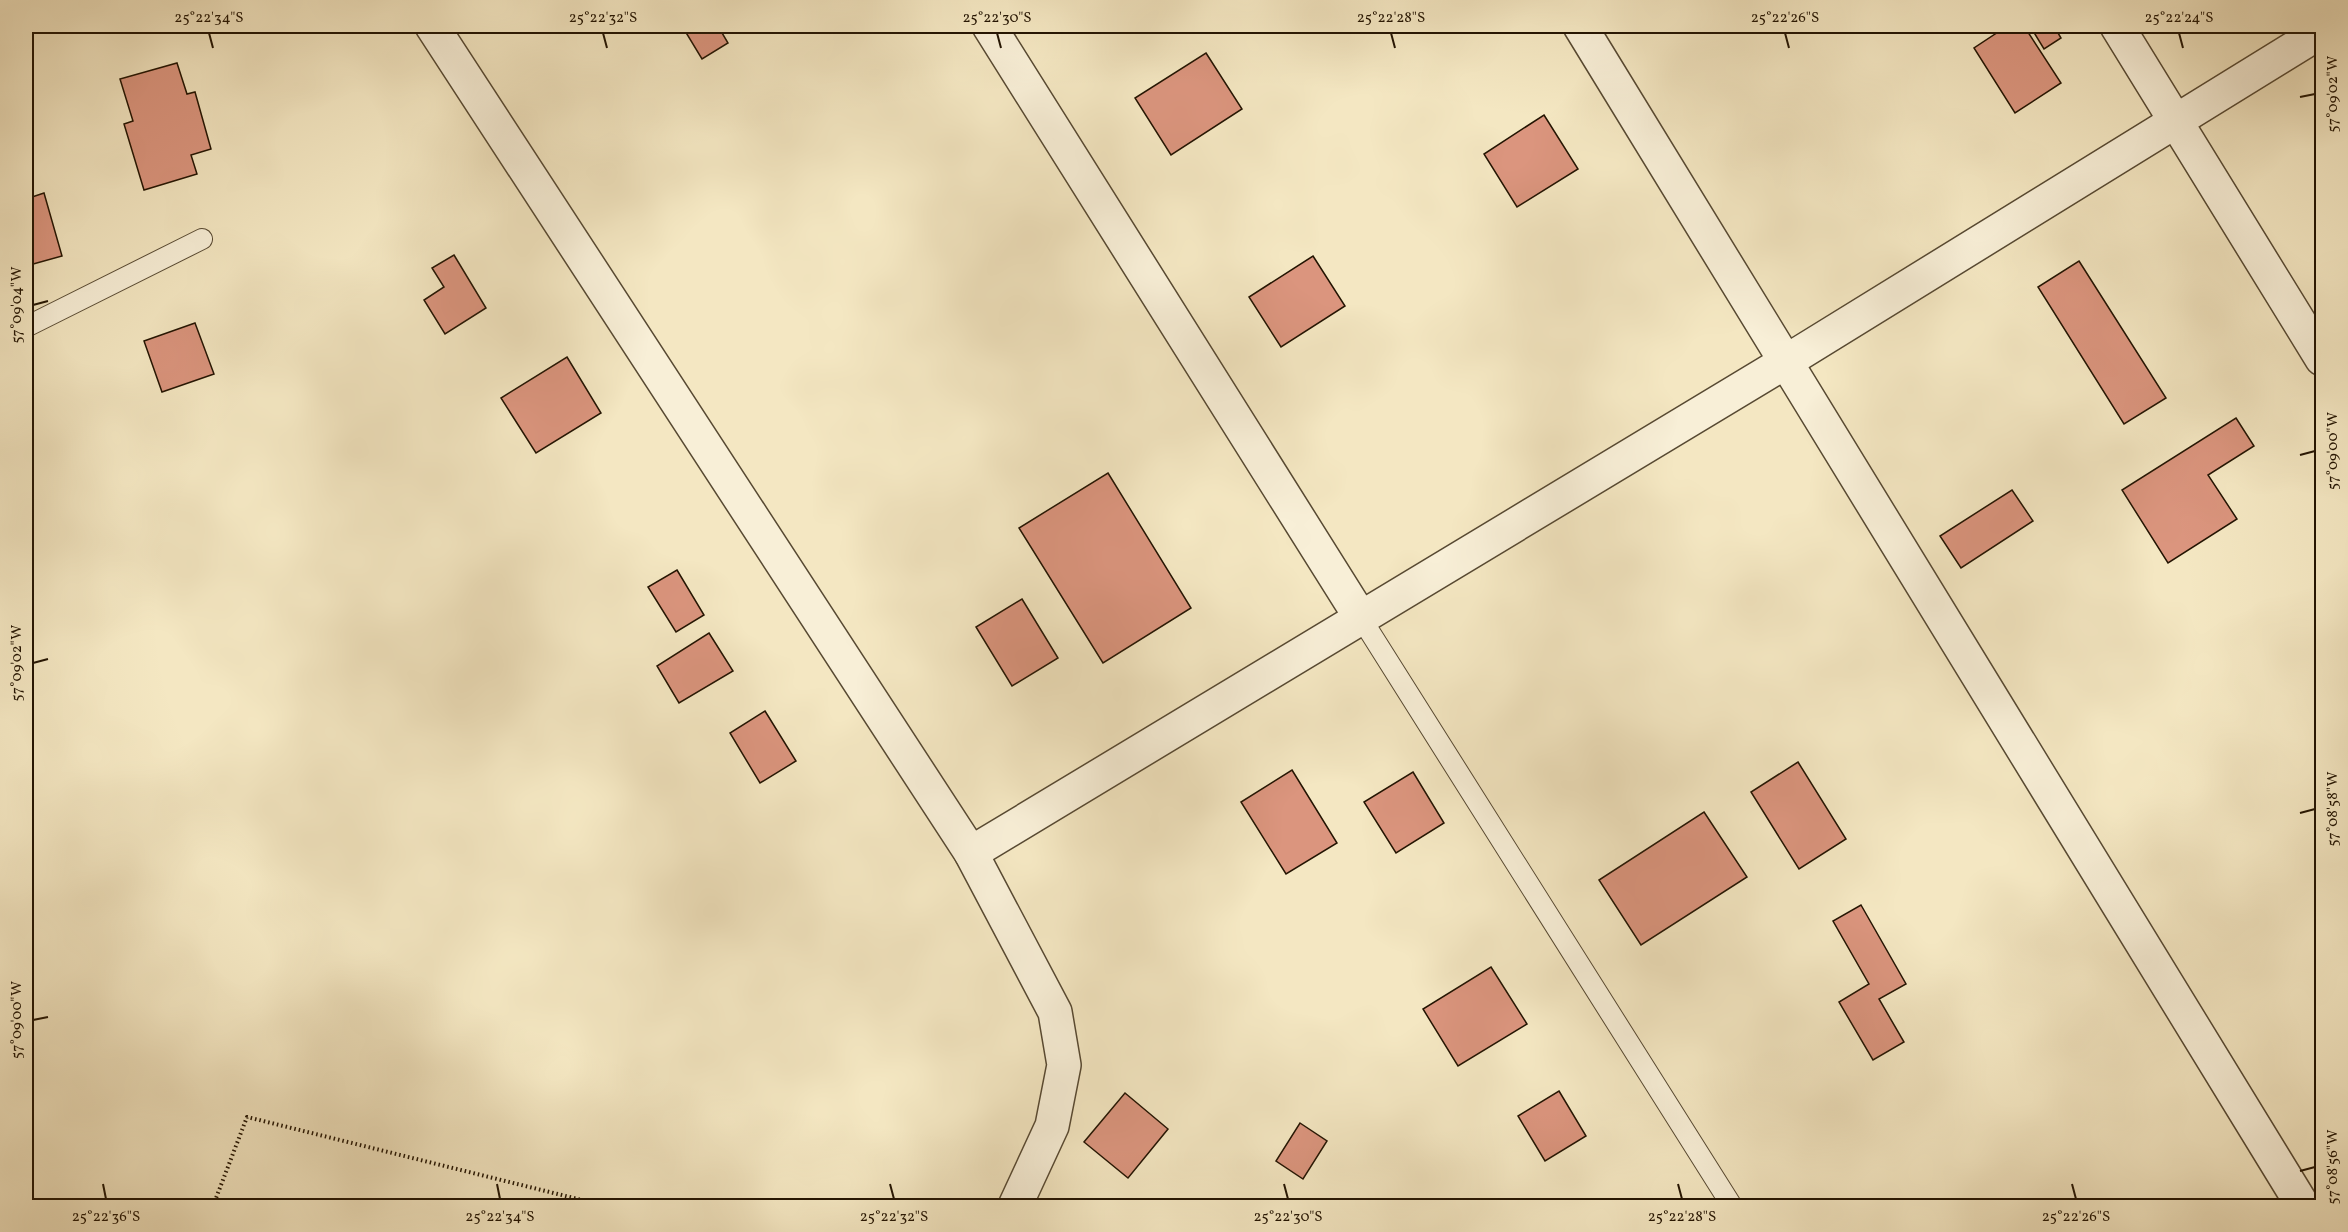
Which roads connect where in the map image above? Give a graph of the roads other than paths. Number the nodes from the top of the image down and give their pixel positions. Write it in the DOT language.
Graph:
graph roads {
  1 [pos="432,26"];
  2 [pos="989,26"];
  3 [pos="1580,26"];
  4 [pos="2117,26"];
  5 [pos="2322,31"];
  6 [pos="2176,121"];
  7 [pos="202,239"];
  8 [pos="26,327"];
  9 [pos="2322,360"];
  10 [pos="1787,361"];
  11 [pos="1361,618"];
  12 [pos="970,853"];
  13 [pos="1015,1206"];
  14 [pos="1731,1206"];
  15 [pos="2304,1206"];
  1 -- 12 [label="street"];
  2 -- 11 [label="street"];
  3 -- 10 [label="street"];
  4 -- 6 [label="street"];
  5 -- 6 [label="street"];
  6 -- 9 [label="street"];
  6 -- 10 [label="street"];
  7 -- 8 [label="lane"];
  10 -- 11 [label="street"];
  10 -- 15 [label="street"];
  11 -- 12 [label="street"];
  11 -- 14 [label="lane"];
  12 -- 13 [label="street"];
}
